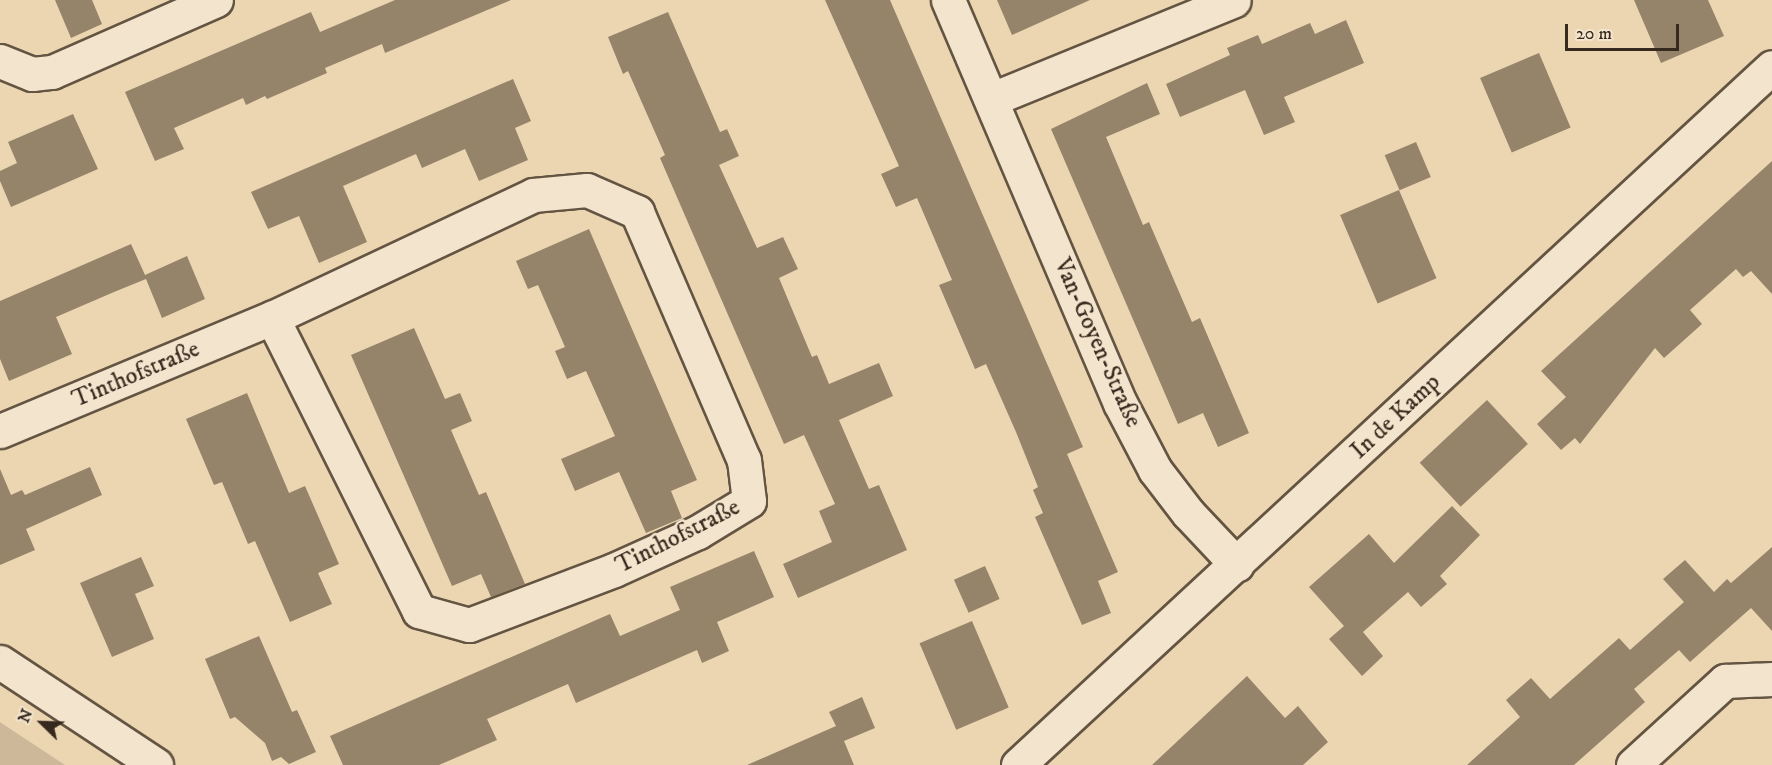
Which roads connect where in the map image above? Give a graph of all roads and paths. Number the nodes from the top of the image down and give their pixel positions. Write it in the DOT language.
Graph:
graph roads {
  1 [pos="216,0"];
  2 [pos="948,0"];
  3 [pos="1234,0"];
  4 [pos="0,61"];
  5 [pos="1772,68"];
  6 [pos="992,99"];
  7 [pos="272,318"];
  8 [pos="0,431"];
  9 [pos="1237,565"];
  10 [pos="0,662"];
  11 [pos="1772,679"];
  12 [pos="156,765"];
  13 [pos="1018,765"];
  14 [pos="1633,765"];
  1 -- 4 [label="street"];
  2 -- 6 [label="street, Van-Goyen-Straße"];
  3 -- 6 [label="street"];
  5 -- 9 [label="street, In de Kamp"];
  6 -- 9 [label="street, Van-Goyen-Straße"];
  7 -- 7 [label="street, Tinthofstraße"];
  7 -- 8 [label="street, Tinthofstraße"];
  9 -- 13 [label="street, In de Kamp"];
  10 -- 12 [label="street"];
  11 -- 14 [label="street"];
}
